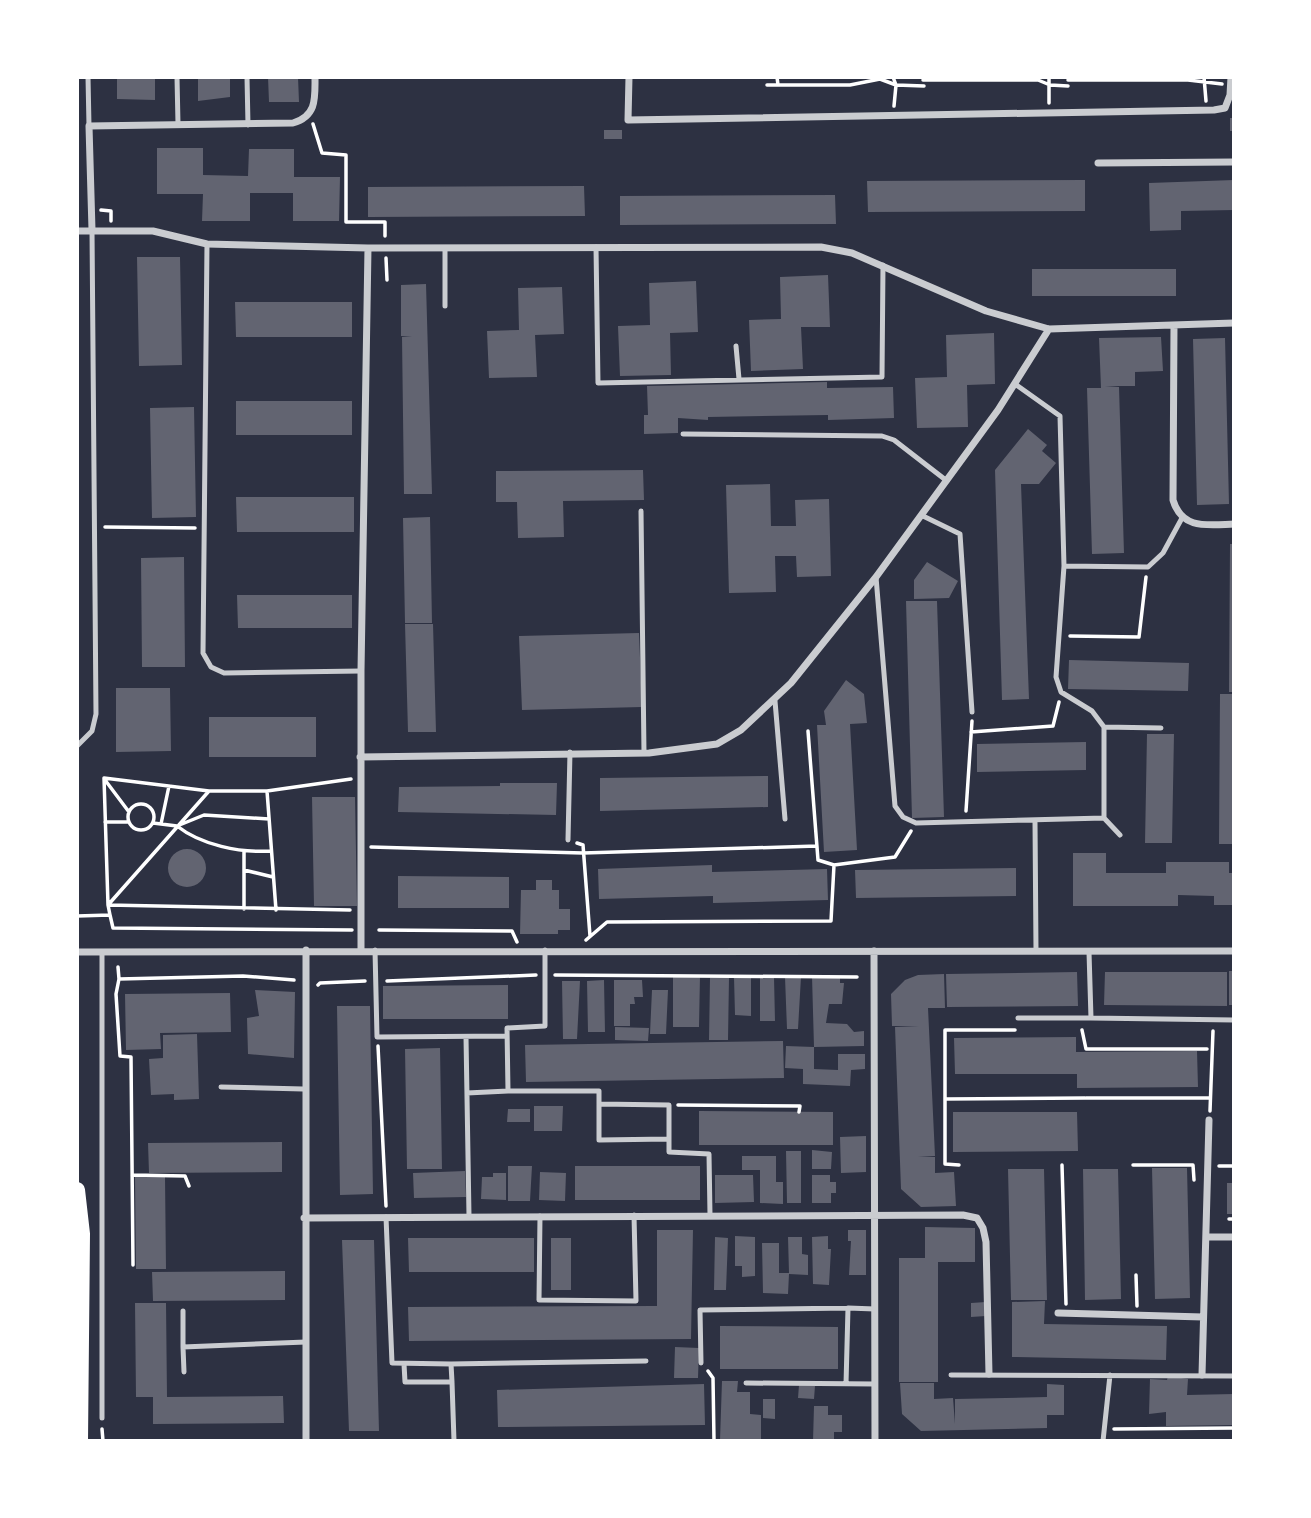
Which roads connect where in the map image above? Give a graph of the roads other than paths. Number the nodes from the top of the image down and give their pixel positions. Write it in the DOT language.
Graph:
graph roads {
  1 [pos="88,77"];
  2 [pos="177,77"];
  3 [pos="247,77"];
  4 [pos="315,77"];
  5 [pos="629,77"];
  6 [pos="1231,81"];
  7 [pos="178,124"];
  8 [pos="248,125"];
  9 [pos="89,126"];
  10 [pos="1234,162"];
  11 [pos="1098,163"];
  12 [pos="92,230"];
  13 [pos="77,231"];
  14 [pos="207,244"];
  15 [pos="596,247"];
  16 [pos="368,248"];
  17 [pos="445,248"];
  18 [pos="883,265"];
  19 [pos="445,306"];
  20 [pos="1234,323"];
  21 [pos="1174,325"];
  22 [pos="1049,329"];
  23 [pos="736,346"];
  24 [pos="739,379"];
  25 [pos="1015,384"];
  26 [pos="683,434"];
  27 [pos="947,481"];
  28 [pos="641,511"];
  29 [pos="923,516"];
  30 [pos="1182,518"];
  31 [pos="1234,524"];
  32 [pos="1064,566"];
  33 [pos="876,577"];
  34 [pos="361,671"];
  35 [pos="775,701"];
  36 [pos="972,712"];
  37 [pos="1104,727"];
  38 [pos="1161,728"];
  39 [pos="77,746"];
  40 [pos="570,752"];
  41 [pos="644,753"];
  42 [pos="360,757"];
  43 [pos="1104,818"];
  44 [pos="785,819"];
  45 [pos="1035,821"];
  46 [pos="1120,835"];
  47 [pos="568,840"];
  48 [pos="306,950"];
  49 [pos="361,950"];
  50 [pos="375,950"];
  51 [pos="545,950"];
  52 [pos="874,951"];
  53 [pos="1035,951"];
  54 [pos="1089,951"];
  55 [pos="1234,951"];
  56 [pos="77,952"];
  57 [pos="102,952"];
  58 [pos="1018,1018"];
  59 [pos="1091,1018"];
  60 [pos="1234,1020"];
  61 [pos="507,1036"];
  62 [pos="466,1037"];
  63 [pos="221,1087"];
  64 [pos="303,1089"];
  65 [pos="508,1091"];
  66 [pos="467,1093"];
  67 [pos="598,1104"];
  68 [pos="1209,1120"];
  69 [pos="669,1139"];
  70 [pos="77,1190"];
  71 [pos="877,1214"];
  72 [pos="634,1215"];
  73 [pos="710,1215"];
  74 [pos="469,1216"];
  75 [pos="540,1216"];
  76 [pos="386,1217"];
  77 [pos="304,1218"];
  78 [pos="1208,1237"];
  79 [pos="1234,1237"];
  80 [pos="848,1308"];
  81 [pos="875,1309"];
  82 [pos="183,1311"];
  83 [pos="1062,1313"];
  84 [pos="1203,1317"];
  85 [pos="306,1342"];
  86 [pos="183,1347"];
  87 [pos="646,1361"];
  88 [pos="701,1363"];
  89 [pos="404,1364"];
  90 [pos="451,1364"];
  91 [pos="184,1372"];
  92 [pos="989,1374"];
  93 [pos="951,1375"];
  94 [pos="1110,1375"];
  95 [pos="1202,1376"];
  96 [pos="1234,1376"];
  97 [pos="452,1382"];
  98 [pos="746,1382"];
  99 [pos="846,1384"];
  100 [pos="874,1384"];
  101 [pos="102,1418"];
  102 [pos="80,1441"];
  103 [pos="306,1441"];
  104 [pos="454,1441"];
  105 [pos="875,1441"];
  106 [pos="1103,1441"];
  1 -- 9 [label="lane"];
  2 -- 7 [label="lane"];
  3 -- 8 [label="lane"];
  4 -- 8 [label="street"];
  5 -- 6 [label="street"];
  7 -- 8 [label="street"];
  7 -- 9 [label="street"];
  9 -- 12 [label="street"];
  10 -- 11 [label="street"];
  12 -- 13 [label="street"];
  12 -- 14 [label="street"];
  12 -- 39 [label="lane"];
  14 -- 16 [label="street"];
  14 -- 34 [label="lane"];
  15 -- 17 [label="street"];
  15 -- 18 [label="street"];
  15 -- 24 [label="lane"];
  16 -- 17 [label="street"];
  16 -- 34 [label="street"];
  17 -- 19 [label="lane"];
  18 -- 22 [label="street"];
  18 -- 24 [label="lane"];
  20 -- 21 [label="street"];
  21 -- 22 [label="street"];
  21 -- 30 [label="street"];
  22 -- 25 [label="street"];
  23 -- 24 [label="lane"];
  25 -- 27 [label="street"];
  25 -- 32 [label="lane"];
  26 -- 27 [label="lane"];
  27 -- 29 [label="street"];
  28 -- 41 [label="lane"];
  29 -- 33 [label="street"];
  29 -- 36 [label="lane"];
  30 -- 31 [label="street"];
  30 -- 32 [label="lane"];
  32 -- 37 [label="lane"];
  33 -- 35 [label="street"];
  33 -- 45 [label="lane"];
  34 -- 42 [label="street"];
  35 -- 41 [label="street"];
  35 -- 44 [label="lane"];
  37 -- 38 [label="lane"];
  37 -- 43 [label="lane"];
  40 -- 41 [label="street"];
  40 -- 42 [label="street"];
  40 -- 47 [label="lane"];
  42 -- 49 [label="street"];
  43 -- 45 [label="lane"];
  43 -- 46 [label="lane"];
  45 -- 53 [label="lane"];
  48 -- 49 [label="street"];
  48 -- 57 [label="street"];
  48 -- 64 [label="street"];
  49 -- 50 [label="street"];
  50 -- 51 [label="street"];
  50 -- 62 [label="lane"];
  51 -- 52 [label="street"];
  51 -- 61 [label="lane"];
  52 -- 53 [label="street"];
  52 -- 71 [label="street"];
  53 -- 54 [label="street"];
  54 -- 55 [label="street"];
  54 -- 59 [label="lane"];
  56 -- 57 [label="street"];
  57 -- 101 [label="lane"];
  58 -- 59 [label="lane"];
  59 -- 60 [label="lane"];
  61 -- 62 [label="lane"];
  61 -- 65 [label="lane"];
  62 -- 66 [label="lane"];
  63 -- 64 [label="lane"];
  64 -- 77 [label="street"];
  65 -- 66 [label="lane"];
  65 -- 67 [label="lane"];
  66 -- 74 [label="lane"];
  67 -- 69 [label="lane"];
  67 -- 69 [label="lane"];
  68 -- 78 [label="street"];
  69 -- 73 [label="lane"];
  70 -- 102 [label="main road"];
  71 -- 73 [label="street"];
  71 -- 81 [label="street"];
  71 -- 92 [label="street"];
  72 -- 73 [label="street"];
  72 -- 75 [label="street"];
  72 -- 75 [label="lane"];
  74 -- 75 [label="street"];
  74 -- 76 [label="street"];
  76 -- 77 [label="street"];
  76 -- 89 [label="lane"];
  77 -- 85 [label="street"];
  78 -- 79 [label="street"];
  78 -- 84 [label="street"];
  80 -- 81 [label="lane"];
  80 -- 88 [label="lane"];
  80 -- 99 [label="lane"];
  81 -- 100 [label="street"];
  82 -- 86 [label="lane"];
  83 -- 84 [label="street"];
  84 -- 95 [label="street"];
  85 -- 86 [label="lane"];
  85 -- 103 [label="street"];
  86 -- 91 [label="lane"];
  87 -- 90 [label="lane"];
  89 -- 90 [label="lane"];
  89 -- 97 [label="lane"];
  90 -- 97 [label="lane"];
  92 -- 93 [label="lane"];
  92 -- 94 [label="lane"];
  94 -- 95 [label="lane"];
  94 -- 106 [label="lane"];
  95 -- 96 [label="lane"];
  97 -- 104 [label="lane"];
  98 -- 99 [label="lane"];
  99 -- 100 [label="lane"];
  100 -- 105 [label="street"];
}
